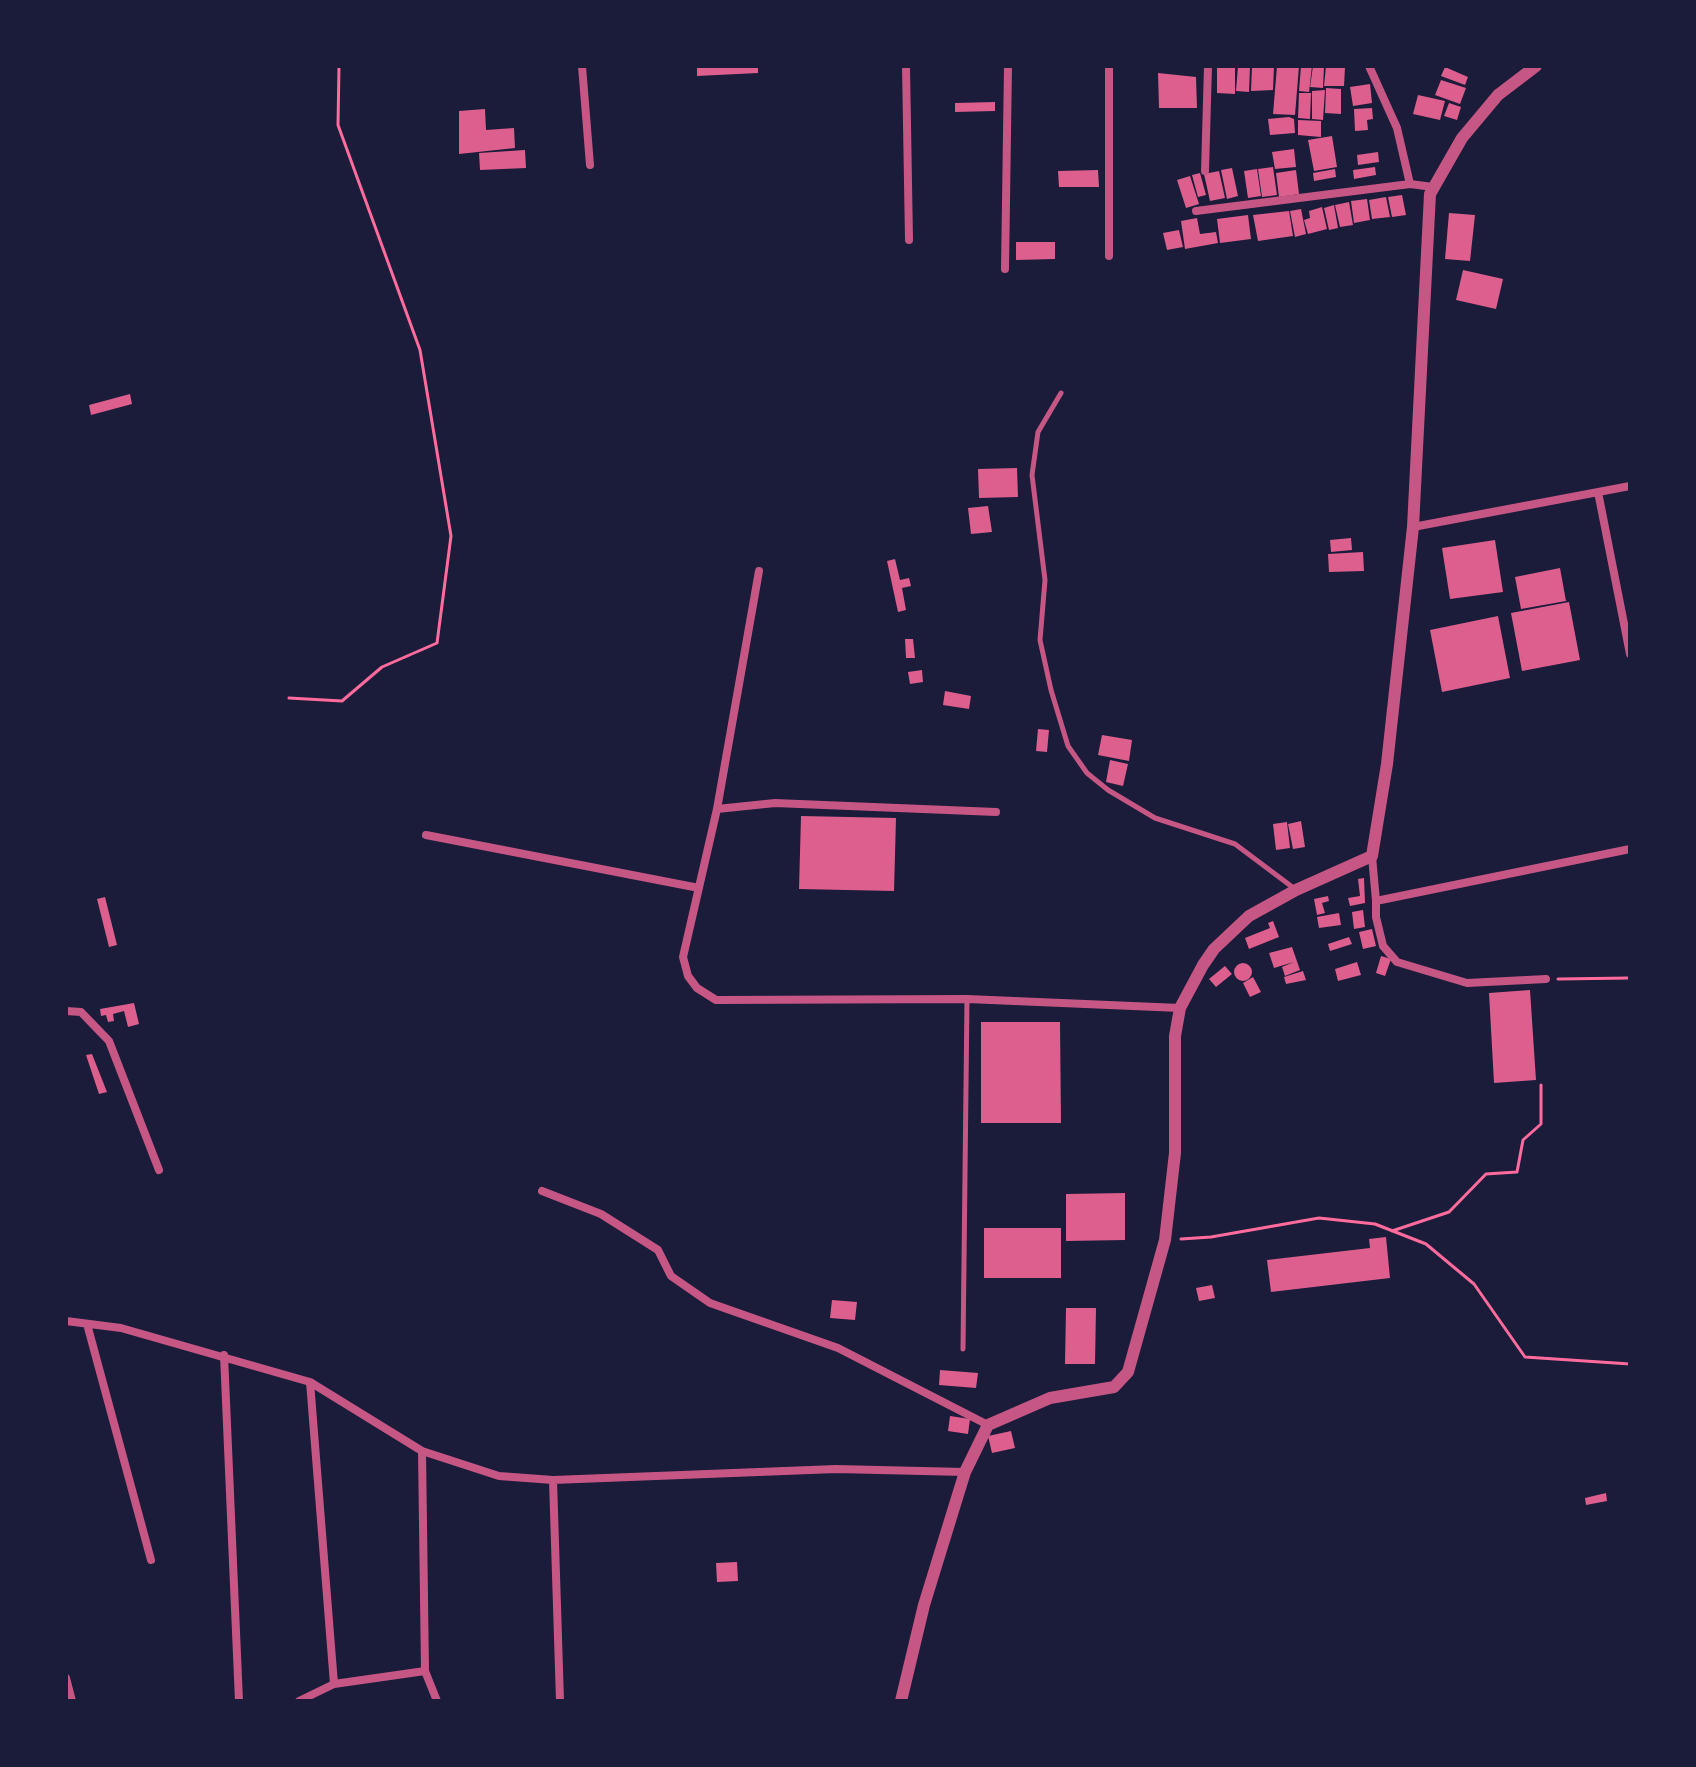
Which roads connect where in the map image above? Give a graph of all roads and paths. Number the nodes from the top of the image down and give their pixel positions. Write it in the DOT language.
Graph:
graph roads {
  1 [pos="339,66"];
  2 [pos="582,66"];
  3 [pos="906,66"];
  4 [pos="1008,66"];
  5 [pos="1109,66"];
  6 [pos="1208,66"];
  7 [pos="1369,66"];
  8 [pos="1536,66"];
  9 [pos="590,165"];
  10 [pos="1205,171"];
  11 [pos="1410,184"];
  12 [pos="1433,187"];
  13 [pos="1196,211"];
  14 [pos="909,240"];
  15 [pos="1109,256"];
  16 [pos="1005,269"];
  17 [pos="1061,393"];
  18 [pos="1630,486"];
  19 [pos="1598,492"];
  20 [pos="1413,527"];
  21 [pos="759,571"];
  22 [pos="1630,654"];
  23 [pos="289,698"];
  24 [pos="717,809"];
  25 [pos="996,812"];
  26 [pos="426,835"];
  27 [pos="1630,849"];
  28 [pos="1372,856"];
  29 [pos="699,888"];
  30 [pos="1296,890"];
  31 [pos="1376,901"];
  32 [pos="1630,978"];
  33 [pos="1546,979"];
  34 [pos="967,999"];
  35 [pos="1180,1008"];
  36 [pos="66,1011"];
  37 [pos="1541,1085"];
  38 [pos="159,1170"];
  39 [pos="542,1191"];
  40 [pos="1392,1231"];
  41 [pos="1165,1240"];
  42 [pos="66,1321"];
  43 [pos="87,1324"];
  44 [pos="963,1349"];
  45 [pos="224,1355"];
  46 [pos="1630,1364"];
  47 [pos="310,1382"];
  48 [pos="988,1425"];
  49 [pos="422,1451"];
  50 [pos="965,1472"];
  51 [pos="553,1480"];
  52 [pos="151,1560"];
  53 [pos="425,1671"];
  54 [pos="66,1678"];
  55 [pos="334,1684"];
  56 [pos="72,1701"];
  57 [pos="239,1701"];
  58 [pos="299,1701"];
  59 [pos="437,1701"];
  60 [pos="560,1701"];
  61 [pos="901,1701"];
  1 -- 23 [label="path"];
  2 -- 9 [label="street"];
  3 -- 14 [label="street"];
  4 -- 16 [label="street"];
  5 -- 15 [label="street"];
  6 -- 10 [label="street"];
  7 -- 11 [label="street"];
  8 -- 12 [label="street"];
  11 -- 12 [label="street"];
  11 -- 13 [label="street"];
  12 -- 20 [label="street"];
  17 -- 30 [label="lane"];
  18 -- 19 [label="street"];
  19 -- 20 [label="street"];
  19 -- 22 [label="street"];
  20 -- 28 [label="street"];
  21 -- 24 [label="street"];
  24 -- 25 [label="street"];
  24 -- 29 [label="street"];
  26 -- 29 [label="street"];
  27 -- 31 [label="street"];
  28 -- 30 [label="street"];
  28 -- 31 [label="street"];
  29 -- 34 [label="street"];
  30 -- 35 [label="street"];
  31 -- 33 [label="street"];
  32 -- 33 [label="path"];
  34 -- 35 [label="street"];
  34 -- 44 [label="lane"];
  35 -- 41 [label="street"];
  36 -- 38 [label="street"];
  37 -- 40 [label="path"];
  39 -- 48 [label="street"];
  40 -- 41 [label="path"];
  40 -- 46 [label="path"];
  41 -- 48 [label="street"];
  42 -- 43 [label="street"];
  43 -- 45 [label="street"];
  43 -- 52 [label="street"];
  45 -- 47 [label="street"];
  45 -- 57 [label="street"];
  47 -- 49 [label="street"];
  47 -- 55 [label="street"];
  48 -- 50 [label="street"];
  49 -- 51 [label="street"];
  49 -- 53 [label="street"];
  50 -- 51 [label="street"];
  50 -- 61 [label="street"];
  51 -- 60 [label="street"];
  53 -- 55 [label="street"];
  53 -- 59 [label="street"];
  54 -- 56 [label="street"];
  55 -- 58 [label="street"];
}
